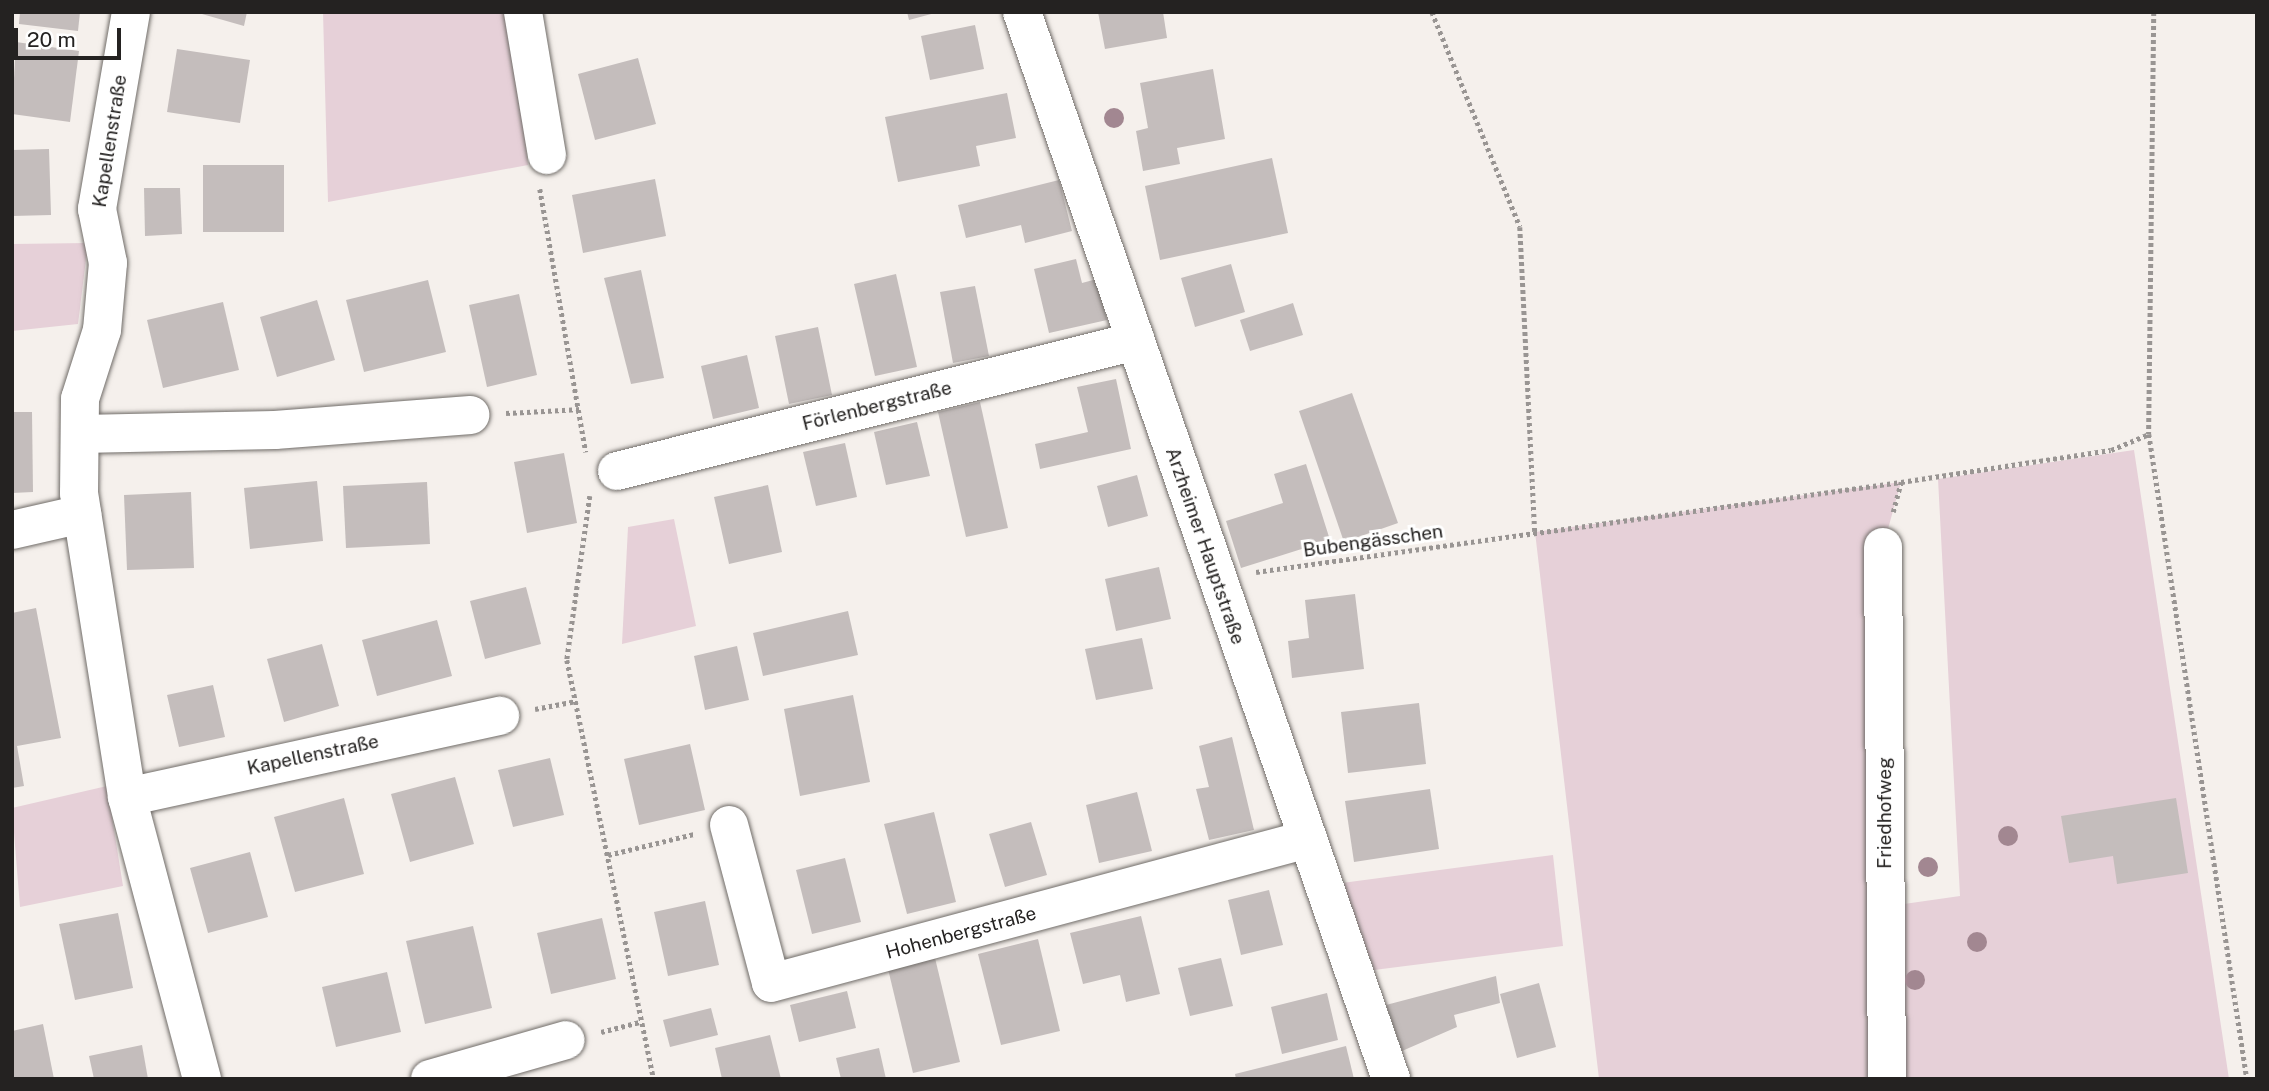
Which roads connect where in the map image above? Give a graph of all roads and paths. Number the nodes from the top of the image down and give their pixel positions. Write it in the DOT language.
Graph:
graph roads {
  1 [pos="131,12"];
  2 [pos="523,12"];
  3 [pos="1022,12"];
  4 [pos="1432,12"];
  5 [pos="2154,12"];
  6 [pos="547,155"];
  7 [pos="1136,341"];
  8 [pos="582,409"];
  9 [pos="470,415"];
  10 [pos="80,434"];
  11 [pos="2149,434"];
  12 [pos="598,474"];
  13 [pos="82,514"];
  14 [pos="12,530"];
  15 [pos="1535,532"];
  16 [pos="1883,547"];
  17 [pos="1215,578"];
  18 [pos="500,716"];
  19 [pos="127,797"];
  20 [pos="729,825"];
  21 [pos="1308,839"];
  22 [pos="608,855"];
  23 [pos="566,1040"];
  24 [pos="202,1079"];
  25 [pos="430,1079"];
  26 [pos="654,1079"];
  27 [pos="1391,1079"];
  28 [pos="1887,1079"];
  29 [pos="2247,1079"];
  1 -- 10 [label="street, Kapellenstraße"];
  2 -- 6 [label="street"];
  3 -- 7 [label="street, Arzheimer Hauptstraße"];
  4 -- 15 [label="path"];
  5 -- 11 [label="path"];
  6 -- 8 [label="path"];
  7 -- 12 [label="street, Förlenbergstraße"];
  7 -- 17 [label="street, Arzheimer Hauptstraße"];
  8 -- 9 [label="path"];
  8 -- 12 [label="path"];
  9 -- 10 [label="street"];
  10 -- 13 [label="street, Kapellenstraße"];
  11 -- 15 [label="path, Bubengässchen"];
  11 -- 29 [label="path"];
  12 -- 22 [label="path"];
  13 -- 14 [label="street"];
  13 -- 19 [label="street, Kapellenstraße"];
  15 -- 17 [label="path, Bubengässchen"];
  16 -- 28 [label="street, Friedhofweg"];
  17 -- 21 [label="street, Arzheimer Hauptstraße"];
  18 -- 19 [label="street, Kapellenstraße"];
  19 -- 24 [label="street, Kapellenstraße"];
  20 -- 21 [label="street, Hohenbergstraße"];
  20 -- 22 [label="path"];
  21 -- 27 [label="street, Arzheimer Hauptstraße"];
  22 -- 26 [label="path"];
  23 -- 25 [label="street"];
}
